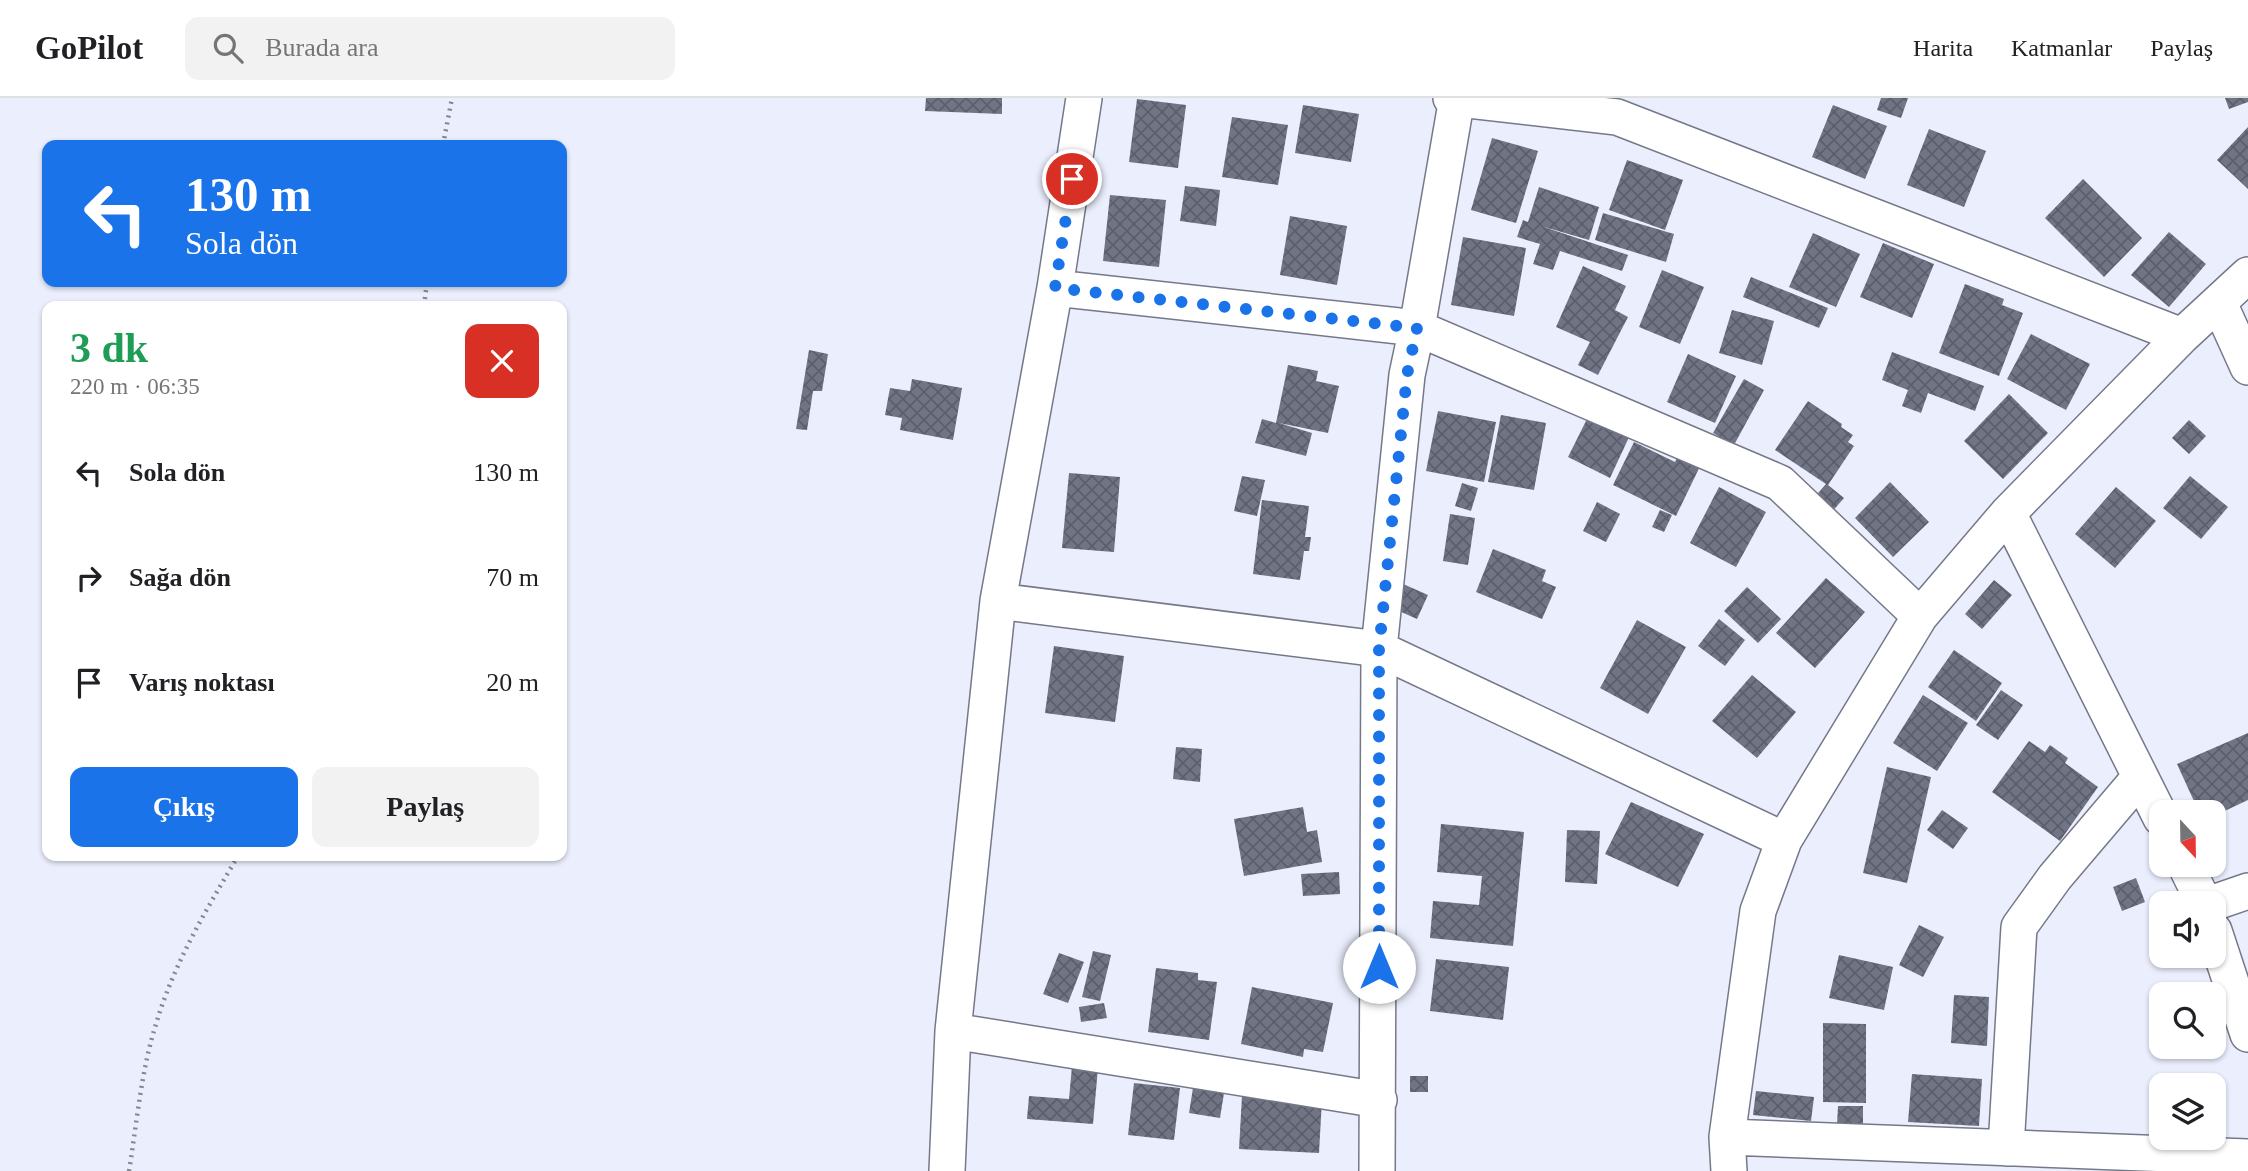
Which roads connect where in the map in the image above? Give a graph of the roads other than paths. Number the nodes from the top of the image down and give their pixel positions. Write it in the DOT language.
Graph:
graph roads {
  1 [pos="1084,98"];
  2 [pos="1451,98"];
  3 [pos="1457,98"];
  4 [pos="2248,275"];
  5 [pos="1055,288"];
  6 [pos="2219,303"];
  7 [pos="1417,328"];
  8 [pos="2182,335"];
  9 [pos="2248,367"];
  10 [pos="2008,513"];
  11 [pos="999,601"];
  12 [pos="1920,616"];
  13 [pos="1379,649"];
  14 [pos="2140,776"];
  15 [pos="2152,800"];
  16 [pos="1784,840"];
  17 [pos="2248,891"];
  18 [pos="2226,899"];
  19 [pos="2226,967"];
  20 [pos="953,1031"];
  21 [pos="2248,1034"];
  22 [pos="1379,1100"];
  23 [pos="2006,1148"];
  24 [pos="1728,1154"];
  25 [pos="2248,1157"];
  26 [pos="947,1171"];
  27 [pos="1377,1171"];
  1 -- 5 [label="street"];
  2 -- 3 [label="street"];
  3 -- 7 [label="street"];
  3 -- 8 [label="street"];
  4 -- 6 [label="street"];
  5 -- 7 [label="street"];
  5 -- 11 [label="street"];
  6 -- 8 [label="street"];
  6 -- 9 [label="street"];
  7 -- 12 [label="street"];
  7 -- 13 [label="street"];
  8 -- 10 [label="street"];
  10 -- 12 [label="street"];
  10 -- 14 [label="street"];
  11 -- 13 [label="street"];
  11 -- 20 [label="street"];
  12 -- 16 [label="street"];
  13 -- 16 [label="street"];
  13 -- 22 [label="street"];
  14 -- 15 [label="street"];
  14 -- 23 [label="street"];
  16 -- 24 [label="street"];
  17 -- 18 [label="street"];
  19 -- 21 [label="street"];
  20 -- 22 [label="street"];
  20 -- 26 [label="street"];
  22 -- 27 [label="street"];
  23 -- 24 [label="street"];
  23 -- 25 [label="street"];
}
